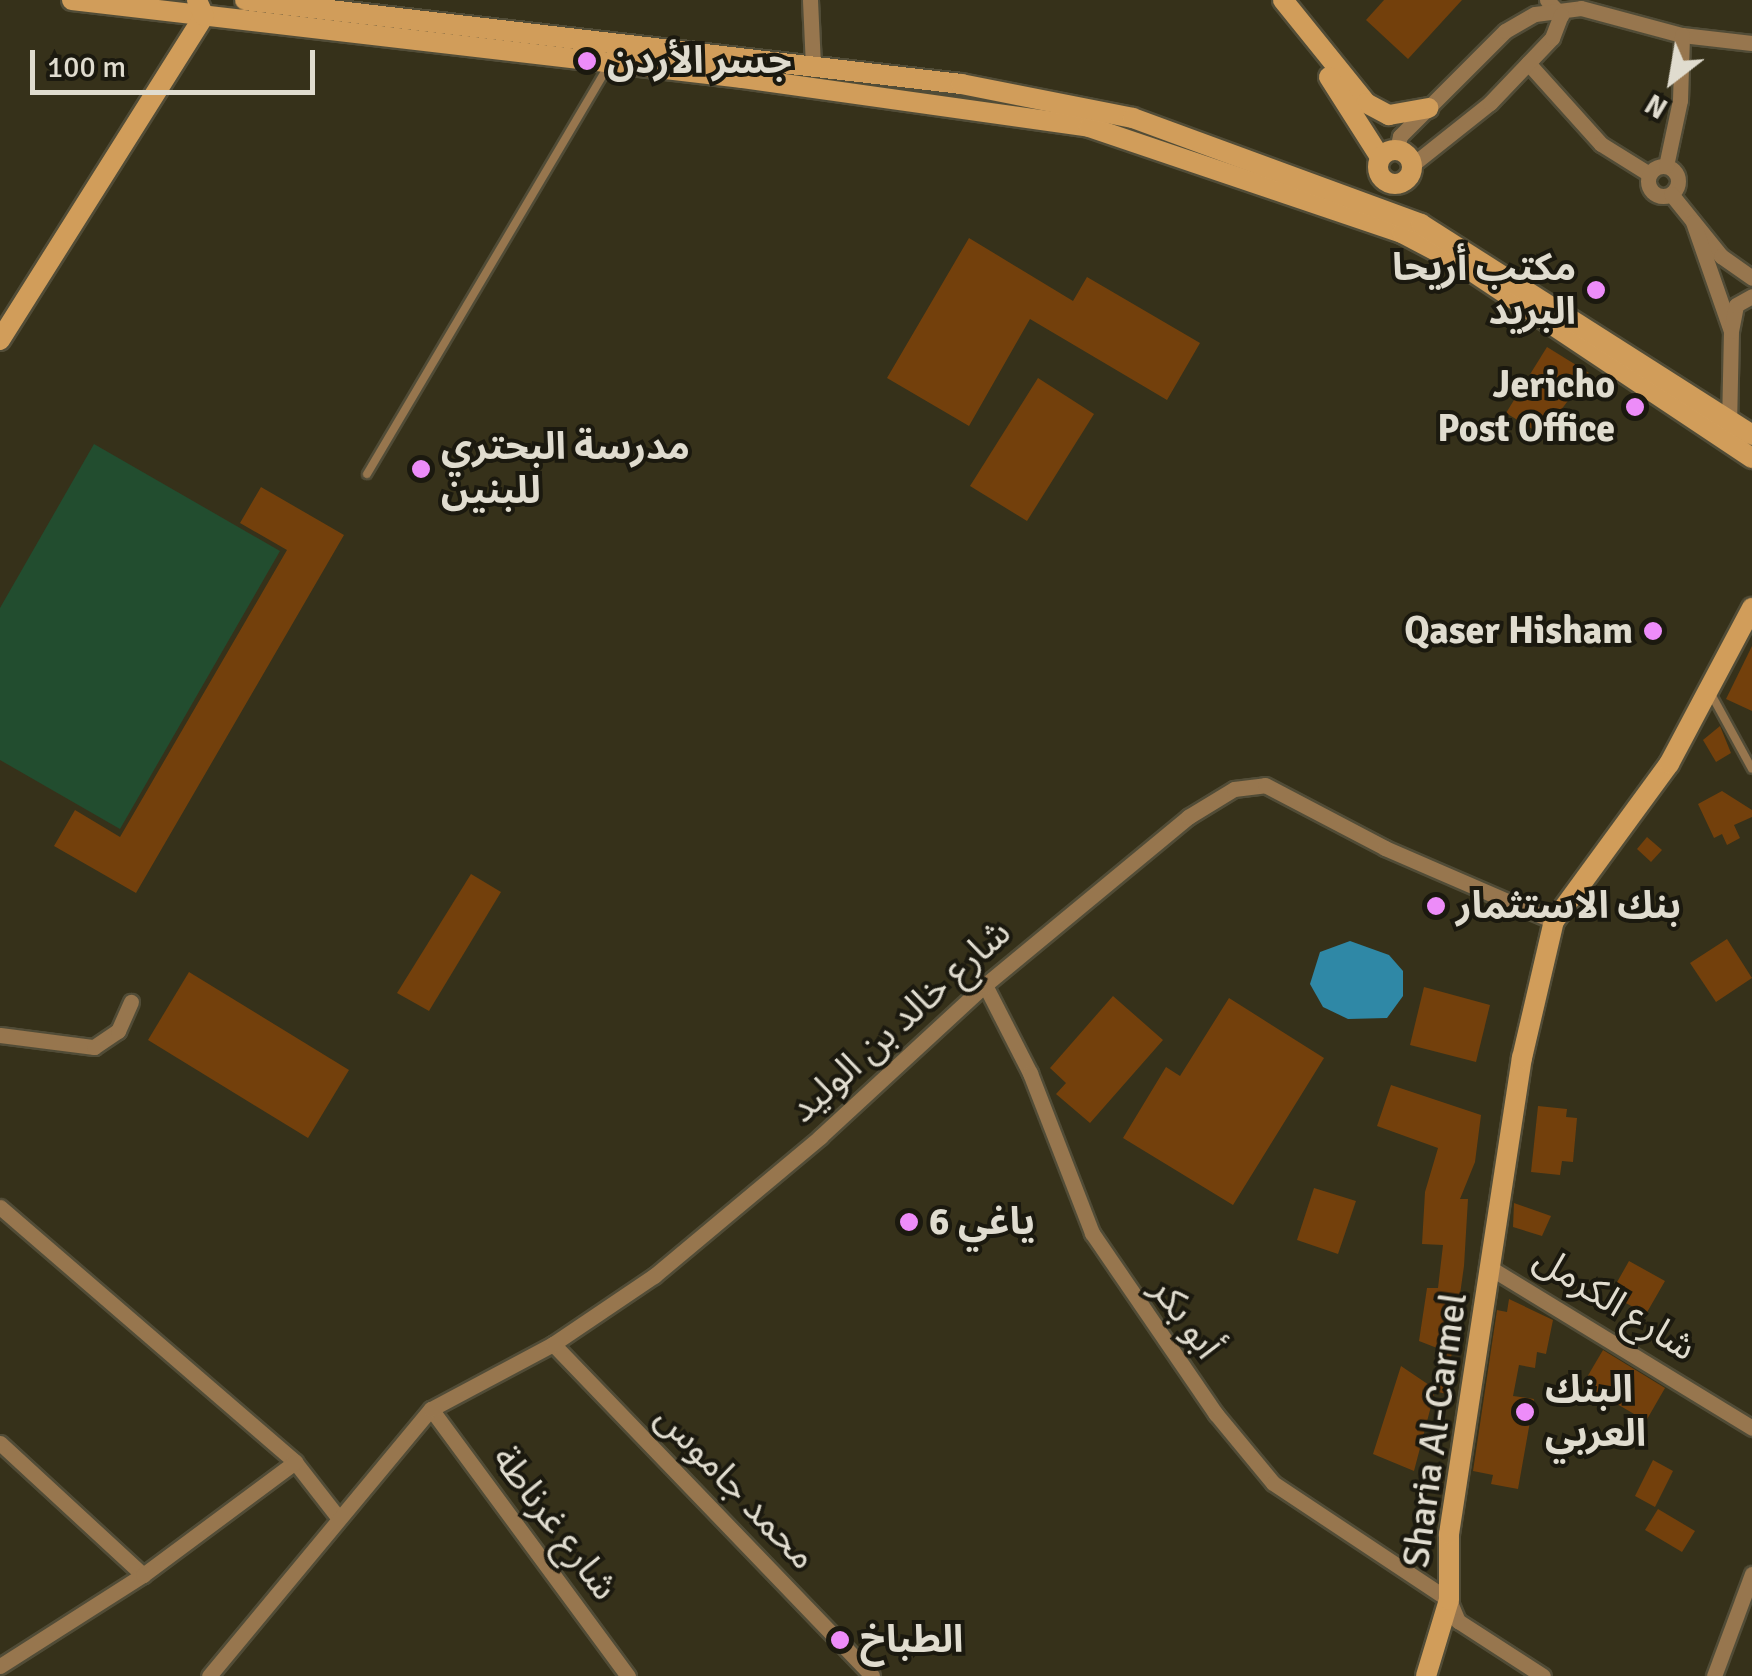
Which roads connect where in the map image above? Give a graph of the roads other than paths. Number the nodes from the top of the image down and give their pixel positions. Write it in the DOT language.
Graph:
graph roads {
  1 [pos="72,0"];
  2 [pos="244,0"];
  3 [pos="810,0"];
  4 [pos="1283,0"];
  5 [pos="1547,0"];
  6 [pos="1583,4"];
  7 [pos="200,8"];
  8 [pos="1561,14"];
  9 [pos="1682,35"];
  10 [pos="1752,43"];
  11 [pos="1315,44"];
  12 [pos="611,62"];
  13 [pos="1528,64"];
  14 [pos="814,66"];
  15 [pos="1428,108"];
  16 [pos="1390,116"];
  17 [pos="1410,126"];
  18 [pos="1390,152"];
  19 [pos="1433,154"];
  20 [pos="1412,165"];
  21 [pos="1666,166"];
  22 [pos="1649,174"];
  23 [pos="1390,183"];
  24 [pos="1671,194"];
  25 [pos="1378,214"];
  26 [pos="1693,222"];
  27 [pos="1752,278"];
  28 [pos="1752,296"];
  29 [pos="1731,331"];
  30 [pos="0,340"];
  31 [pos="1728,418"];
  32 [pos="1752,435"];
  33 [pos="1732,444"];
  34 [pos="1752,458"];
  35 [pos="367,474"];
  36 [pos="1752,608"];
  37 [pos="1708,690"];
  38 [pos="1752,769"];
  39 [pos="1554,921"];
  40 [pos="986,984"];
  41 [pos="131,1002"];
  42 [pos="0,1035"];
  43 [pos="0,1208"];
  44 [pos="1492,1269"];
  45 [pos="553,1344"];
  46 [pos="430,1409"];
  47 [pos="1752,1428"];
  48 [pos="0,1443"];
  49 [pos="295,1462"];
  50 [pos="337,1516"];
  51 [pos="1752,1574"];
  52 [pos="143,1575"];
  53 [pos="1449,1600"];
  54 [pos="0,1666"];
  55 [pos="208,1676"];
  56 [pos="628,1676"];
  57 [pos="872,1676"];
  58 [pos="1426,1676"];
  59 [pos="1543,1676"];
  60 [pos="1714,1676"];
  1 -- 7 [label="main road"];
  2 -- 14 [label="main road"];
  3 -- 14 [label="street"];
  4 -- 11 [label="main road"];
  5 -- 8 [label="street"];
  6 -- 8 [label="street"];
  6 -- 9 [label="street"];
  7 -- 12 [label="main road"];
  7 -- 30 [label="main road"];
  8 -- 13 [label="street"];
  8 -- 15 [label="street"];
  9 -- 10 [label="street"];
  9 -- 21 [label="street"];
  11 -- 16 [label="main road"];
  11 -- 18 [label="main road"];
  12 -- 25 [label="main road"];
  12 -- 35 [label="lane"];
  13 -- 19 [label="street"];
  13 -- 22 [label="street"];
  14 -- 25 [label="main road"];
  15 -- 16 [label="main road"];
  15 -- 17 [label="street"];
  16 -- 18 [label="main road"];
  17 -- 18 [label="street"];
  17 -- 19 [label="street"];
  18 -- 20 [label="main road"];
  18 -- 23 [label="main road"];
  19 -- 20 [label="street"];
  20 -- 23 [label="main road"];
  21 -- 22 [label="street"];
  21 -- 24 [label="street"];
  22 -- 24 [label="street"];
  23 -- 25 [label="main road"];
  24 -- 26 [label="street"];
  25 -- 31 [label="main road"];
  25 -- 33 [label="main road"];
  26 -- 27 [label="street"];
  26 -- 29 [label="street"];
  28 -- 29 [label="street"];
  29 -- 31 [label="street"];
  31 -- 32 [label="main road"];
  31 -- 33 [label="street"];
  33 -- 34 [label="main road"];
  36 -- 37 [label="main road"];
  37 -- 38 [label="lane"];
  37 -- 39 [label="main road"];
  39 -- 40 [label="street, شارع خالد بن الوليد"];
  39 -- 44 [label="main road, Sharia Al-Carmel"];
  40 -- 45 [label="street, شارع خالد بن الوليد"];
  40 -- 53 [label="street, أبو بكر"];
  41 -- 42 [label="street"];
  43 -- 49 [label="street"];
  44 -- 47 [label="street, شارع الكرمل"];
  44 -- 53 [label="main road, Sharia Al-Carmel"];
  45 -- 46 [label="street, شارع خالد بن الوليد"];
  45 -- 57 [label="street, محمد جاموس"];
  46 -- 50 [label="street, شارع خالد بن الوليد"];
  46 -- 56 [label="street, شارع غرناطة"];
  48 -- 52 [label="street"];
  49 -- 50 [label="street"];
  49 -- 52 [label="street"];
  50 -- 55 [label="street, شارع خالد بن الوليد"];
  51 -- 60 [label="street"];
  52 -- 54 [label="street"];
  53 -- 58 [label="main road"];
  53 -- 59 [label="street"];
}
